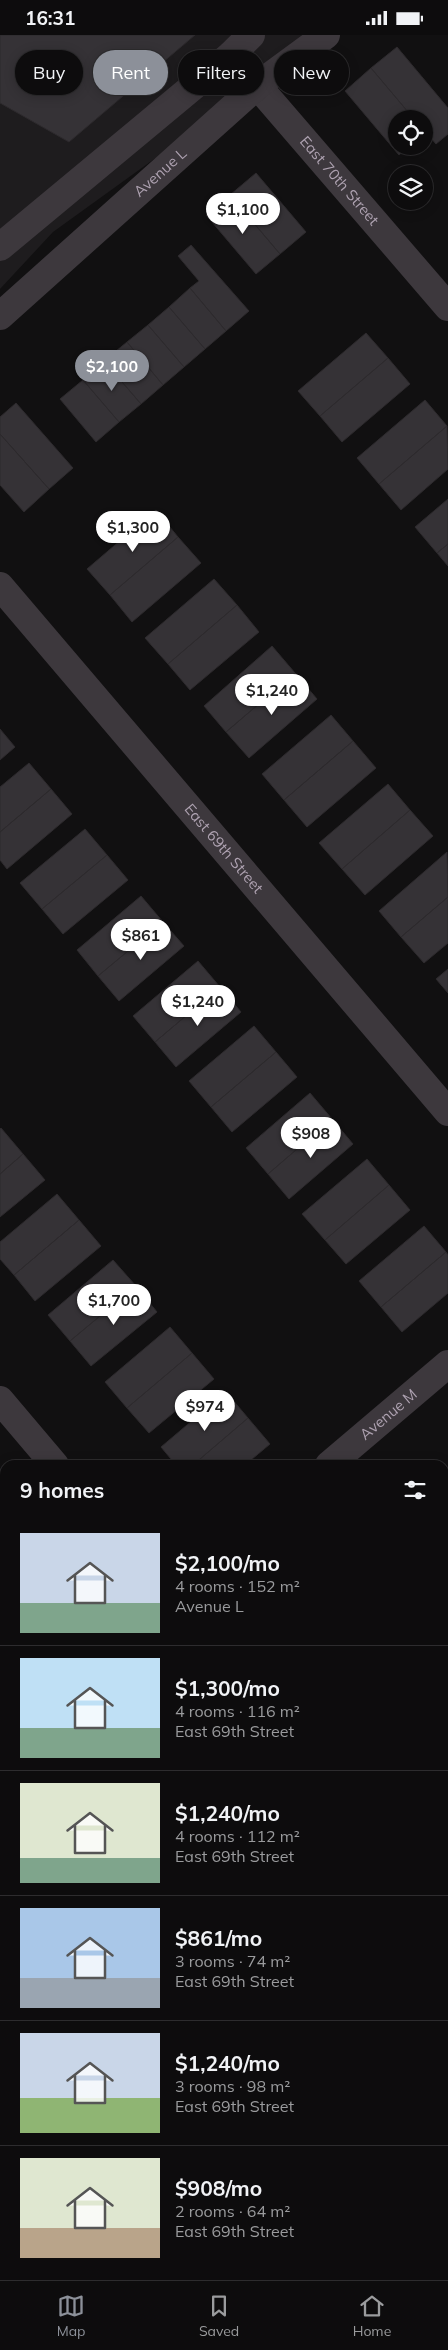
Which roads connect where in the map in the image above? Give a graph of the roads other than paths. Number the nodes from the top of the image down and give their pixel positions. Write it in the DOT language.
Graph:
graph roads {
  1 [pos="251,35"];
  2 [pos="326,35"];
  3 [pos="236,50"];
  4 [pos="264,81"];
  5 [pos="264,92"];
  6 [pos="183,95"];
  7 [pos="247,95"];
  8 [pos="0,247"];
  9 [pos="448,307"];
  10 [pos="0,316"];
  11 [pos="0,586"];
  12 [pos="448,1112"];
  13 [pos="448,1364"];
  14 [pos="0,1400"];
  15 [pos="50,1460"];
  16 [pos="335,1460"];
  1 -- 3 [label="street"];
  2 -- 4 [label="street, Avenue L"];
  5 -- 9 [label="street, East 70th Street"];
  6 -- 8 [label="street"];
  7 -- 10 [label="street, Avenue L"];
  11 -- 12 [label="street, East 69th Street"];
  13 -- 16 [label="street, Avenue M"];
  14 -- 15 [label="street"];
}
